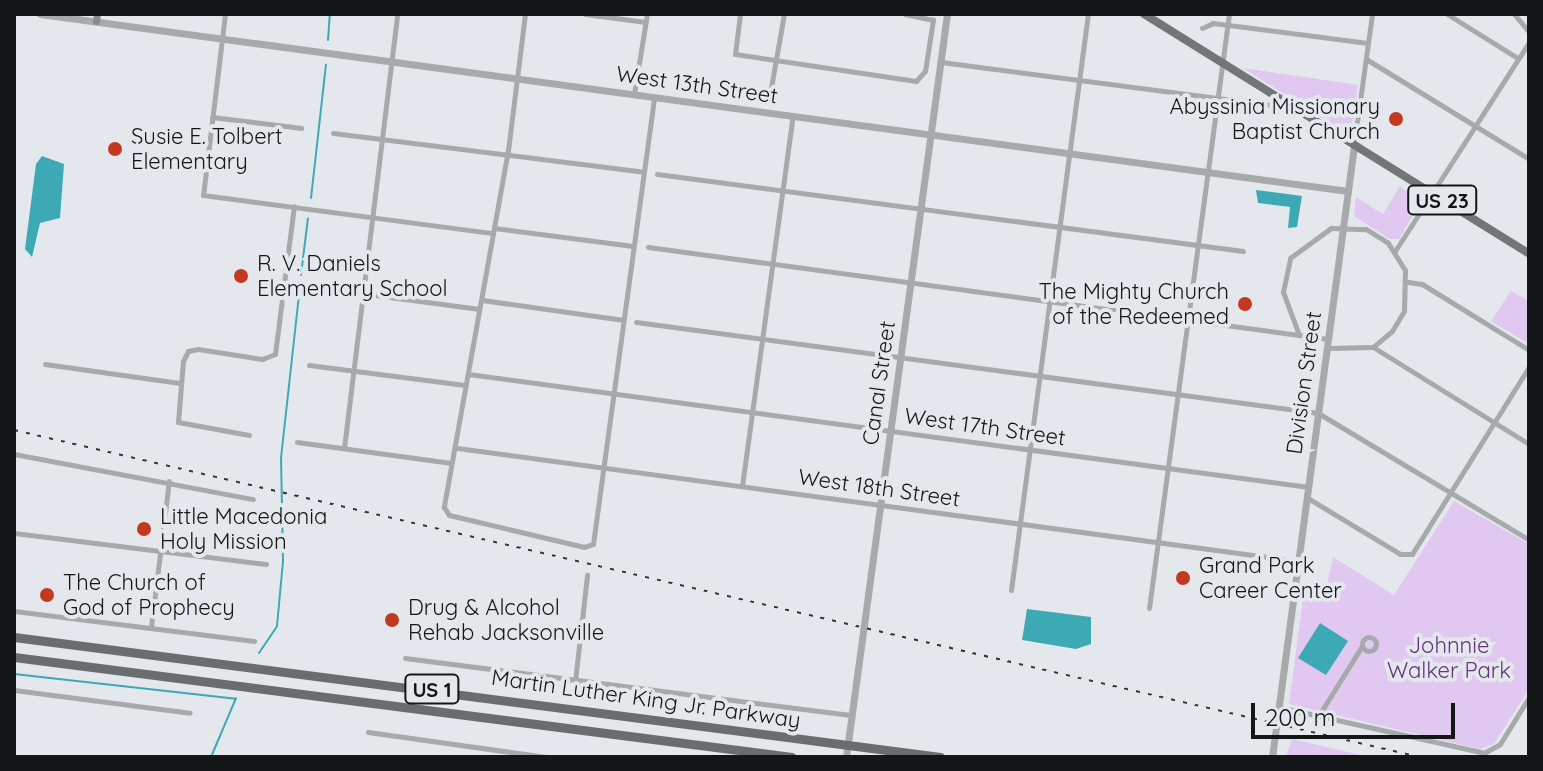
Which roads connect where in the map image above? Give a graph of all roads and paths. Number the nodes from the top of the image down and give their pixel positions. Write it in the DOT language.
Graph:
graph roads {
  1 [pos="40,14"];
  2 [pos="225,14"];
  3 [pos="397,14"];
  4 [pos="525,14"];
  5 [pos="585,14"];
  6 [pos="647,14"];
  7 [pos="740,14"];
  8 [pos="784,14"];
  9 [pos="905,14"];
  10 [pos="947,14"];
  11 [pos="1088,14"];
  12 [pos="1144,14"];
  13 [pos="1229,14"];
  14 [pos="1372,14"];
  15 [pos="1447,14"];
  16 [pos="1514,14"];
  17 [pos="935,17"];
  18 [pos="96,18"];
  19 [pos="645,22"];
  20 [pos="1228,25"];
  21 [pos="1202,28"];
  22 [pos="1529,32"];
  23 [pos="221,38"];
  24 [pos="1529,42"];
  25 [pos="1368,43"];
  26 [pos="1516,57"];
  27 [pos="1366,59"];
  28 [pos="390,60"];
  29 [pos="776,60"];
  30 [pos="941,62"];
  31 [pos="1223,64"];
  32 [pos="517,79"];
  33 [pos="1079,80"];
  34 [pos="634,94"];
  35 [pos="654,97"];
  36 [pos="769,99"];
  37 [pos="1218,99"];
  38 [pos="1293,108"];
  39 [pos="793,116"];
  40 [pos="212,117"];
  41 [pos="1474,125"];
  42 [pos="301,128"];
  43 [pos="333,133"];
  44 [pos="931,135"];
  45 [pos="380,140"];
  46 [pos="1354,146"];
  47 [pos="1069,154"];
  48 [pos="507,155"];
  49 [pos="1529,159"];
  50 [pos="644,172"];
  51 [pos="1207,173"];
  52 [pos="657,174"];
  53 [pos="782,191"];
  54 [pos="1348,191"];
  55 [pos="1432,193"];
  56 [pos="294,206"];
  57 [pos="921,210"];
  58 [pos="371,216"];
  59 [pos="1344,225"];
  60 [pos="1059,228"];
  61 [pos="494,230"];
  62 [pos="633,246"];
  63 [pos="648,247"];
  64 [pos="1198,247"];
  65 [pos="1243,251"];
  66 [pos="1395,251"];
  67 [pos="1529,254"];
  68 [pos="773,265"];
  69 [pos="1408,282"];
  70 [pos="285,283"];
  71 [pos="911,283"];
  72 [pos="362,294"];
  73 [pos="482,300"];
  74 [pos="1049,302"];
  75 [pos="479,309"];
  76 [pos="624,320"];
  77 [pos="1188,320"];
  78 [pos="636,322"];
  79 [pos="1299,335"];
  80 [pos="763,339"];
  81 [pos="1327,343"];
  82 [pos="1373,347"];
  83 [pos="1529,350"];
  84 [pos="901,357"];
  85 [pos="45,364"];
  86 [pos="309,365"];
  87 [pos="1529,367"];
  88 [pos="353,370"];
  89 [pos="468,374"];
  90 [pos="1039,376"];
  91 [pos="180,383"];
  92 [pos="465,385"];
  93 [pos="614,394"];
  94 [pos="1178,394"];
  95 [pos="752,413"];
  96 [pos="1318,413"];
  97 [pos="1495,422"];
  98 [pos="891,431"];
  99 [pos="249,435"];
  100 [pos="297,442"];
  101 [pos="1529,444"];
  102 [pos="344,448"];
  103 [pos="457,448"];
  104 [pos="1029,449"];
  105 [pos="14,454"];
  106 [pos="452,463"];
  107 [pos="604,468"];
  108 [pos="1168,468"];
  109 [pos="169,481"];
  110 [pos="742,486"];
  111 [pos="1308,487"];
  112 [pos="1451,492"];
  113 [pos="1306,497"];
  114 [pos="253,499"];
  115 [pos="881,505"];
  116 [pos="1019,523"];
  117 [pos="14,533"];
  118 [pos="1529,540"];
  119 [pos="1158,541"];
  120 [pos="160,551"];
  121 [pos="1297,561"];
  122 [pos="266,564"];
  123 [pos="587,575"];
  124 [pos="1011,590"];
  125 [pos="1149,608"];
  126 [pos="14,611"];
  127 [pos="151,627"];
  128 [pos="14,637"];
  129 [pos="254,641"];
  130 [pos="1362,646"];
  131 [pos="14,657"];
  132 [pos="405,658"];
  133 [pos="575,681"];
  134 [pos="14,690"];
  135 [pos="1529,697"];
  136 [pos="1278,706"];
  137 [pos="190,713"];
  138 [pos="853,715"];
  139 [pos="1319,715"];
  140 [pos="368,732"];
  141 [pos="849,745"];
  142 [pos="546,757"];
  143 [pos="792,757"];
  144 [pos="846,757"];
  145 [pos="940,757"];
  146 [pos="1272,757"];
  1 -- 18 [label="street, West 13th Street"];
  2 -- 23 [label="street"];
  3 -- 28 [label="street"];
  4 -- 32 [label="street"];
  5 -- 19 [label="street"];
  6 -- 19 [label="street"];
  7 -- 29 [label="street"];
  8 -- 29 [label="street"];
  9 -- 17 [label="street"];
  10 -- 30 [label="street, Canal Street"];
  11 -- 33 [label="street"];
  12 -- 31 [label="main road, US 23"];
  13 -- 20 [label="street"];
  14 -- 25 [label="street, Division Street"];
  15 -- 26 [label="street"];
  16 -- 22 [label="street"];
  17 -- 29 [label="street"];
  18 -- 23 [label="street, West 13th Street"];
  19 -- 34 [label="street"];
  20 -- 21 [label="street"];
  20 -- 25 [label="street"];
  20 -- 31 [label="street"];
  23 -- 28 [label="street, West 13th Street"];
  23 -- 40 [label="street"];
  24 -- 26 [label="street"];
  25 -- 27 [label="street, Division Street"];
  26 -- 41 [label="street"];
  27 -- 41 [label="street"];
  27 -- 46 [label="street, Division Street"];
  28 -- 32 [label="street, West 13th Street"];
  28 -- 45 [label="street"];
  29 -- 36 [label="street"];
  30 -- 33 [label="street"];
  30 -- 44 [label="street, Canal Street"];
  31 -- 37 [label="street"];
  31 -- 38 [label="main road, US 23"];
  32 -- 34 [label="street, West 13th Street"];
  32 -- 48 [label="street"];
  33 -- 37 [label="street"];
  33 -- 47 [label="street"];
  34 -- 35 [label="street, West 13th Street"];
  35 -- 39 [label="street, West 13th Street"];
  35 -- 50 [label="street"];
  37 -- 38 [label="street"];
  37 -- 51 [label="street"];
  38 -- 46 [label="main road, US 23"];
  39 -- 44 [label="street, West 13th Street"];
  39 -- 53 [label="street"];
  40 -- 42 [label="street"];
  40 -- 56 [label="street"];
  41 -- 49 [label="street"];
  41 -- 55 [label="street"];
  43 -- 45 [label="street"];
  44 -- 47 [label="street, West 13th Street"];
  44 -- 57 [label="street, Canal Street"];
  45 -- 48 [label="street"];
  45 -- 58 [label="street"];
  46 -- 54 [label="street, Division Street"];
  46 -- 55 [label="main road, US 23"];
  47 -- 51 [label="street, West 13th Street"];
  47 -- 60 [label="street"];
  48 -- 50 [label="street"];
  48 -- 61 [label="street"];
  50 -- 62 [label="street"];
  51 -- 54 [label="street, West 13th Street"];
  51 -- 64 [label="street"];
  52 -- 53 [label="street"];
  53 -- 57 [label="street"];
  53 -- 68 [label="street"];
  54 -- 59 [label="street, Division Street"];
  55 -- 66 [label="street"];
  55 -- 67 [label="main road, US 23"];
  56 -- 58 [label="street"];
  56 -- 70 [label="street"];
  57 -- 60 [label="street"];
  57 -- 71 [label="street, Canal Street"];
  58 -- 61 [label="street"];
  58 -- 72 [label="street"];
  59 -- 66 [label="street"];
  59 -- 79 [label="street"];
  59 -- 81 [label="street, Division Street"];
  60 -- 64 [label="street"];
  60 -- 74 [label="street"];
  61 -- 62 [label="street"];
  61 -- 73 [label="street"];
  62 -- 76 [label="street"];
  63 -- 68 [label="street"];
  64 -- 65 [label="street"];
  64 -- 77 [label="street"];
  66 -- 69 [label="street"];
  68 -- 71 [label="street"];
  68 -- 80 [label="street"];
  69 -- 82 [label="street"];
  69 -- 83 [label="street"];
  70 -- 72 [label="street"];
  70 -- 91 [label="street"];
  71 -- 74 [label="street"];
  71 -- 84 [label="street, Canal Street"];
  72 -- 75 [label="street"];
  72 -- 88 [label="street"];
  73 -- 75 [label="street"];
  73 -- 76 [label="street"];
  74 -- 77 [label="street"];
  74 -- 90 [label="street"];
  75 -- 89 [label="street"];
  76 -- 93 [label="street"];
  77 -- 79 [label="street"];
  77 -- 94 [label="street"];
  78 -- 80 [label="street"];
  79 -- 81 [label="street"];
  80 -- 84 [label="street"];
  80 -- 95 [label="street"];
  81 -- 82 [label="street"];
  81 -- 96 [label="street, Division Street"];
  82 -- 97 [label="street"];
  84 -- 90 [label="street"];
  84 -- 98 [label="street, Canal Street"];
  85 -- 91 [label="street"];
  86 -- 88 [label="street"];
  87 -- 97 [label="street"];
  88 -- 92 [label="street"];
  88 -- 102 [label="street"];
  89 -- 92 [label="street"];
  89 -- 93 [label="street, West 17th Street"];
  90 -- 94 [label="street"];
  90 -- 104 [label="street"];
  91 -- 99 [label="street"];
  92 -- 103 [label="street"];
  93 -- 95 [label="street, West 17th Street"];
  93 -- 107 [label="street"];
  94 -- 96 [label="street"];
  94 -- 108 [label="street"];
  95 -- 98 [label="street, West 17th Street"];
  95 -- 110 [label="street"];
  96 -- 111 [label="street, Division Street"];
  96 -- 112 [label="street"];
  97 -- 101 [label="street"];
  97 -- 112 [label="street"];
  98 -- 104 [label="street, West 17th Street"];
  98 -- 115 [label="street, Canal Street"];
  100 -- 102 [label="street"];
  102 -- 106 [label="street"];
  103 -- 106 [label="street"];
  103 -- 107 [label="street, West 18th Street"];
  104 -- 108 [label="street, West 17th Street"];
  104 -- 116 [label="street"];
  105 -- 109 [label="street"];
  106 -- 107 [label="street"];
  107 -- 110 [label="street, West 18th Street"];
  108 -- 111 [label="street, West 17th Street"];
  108 -- 119 [label="street"];
  109 -- 114 [label="street"];
  109 -- 120 [label="street"];
  110 -- 115 [label="street, West 18th Street"];
  111 -- 113 [label="street, Division Street"];
  112 -- 113 [label="street"];
  112 -- 118 [label="street"];
  113 -- 121 [label="street, Division Street"];
  115 -- 116 [label="street, West 18th Street"];
  115 -- 138 [label="street, Canal Street"];
  116 -- 119 [label="street, West 18th Street"];
  116 -- 124 [label="street"];
  117 -- 120 [label="street"];
  119 -- 121 [label="street, West 18th Street"];
  119 -- 125 [label="street"];
  120 -- 122 [label="street"];
  120 -- 127 [label="street"];
  121 -- 136 [label="street, Division Street"];
  123 -- 133 [label="street"];
  126 -- 127 [label="street"];
  127 -- 129 [label="street"];
  128 -- 141 [label="highway, Martin Luther King Jr. Parkway / US 1"];
  130 -- 139 [label="street"];
  131 -- 143 [label="highway, Martin Luther King Jr. Parkway / US 1"];
  132 -- 133 [label="street"];
  133 -- 138 [label="street"];
  134 -- 137 [label="street"];
  135 -- 139 [label="street"];
  136 -- 139 [label="street"];
  136 -- 146 [label="street, Division Street"];
  138 -- 141 [label="street, Canal Street"];
  140 -- 142 [label="street"];
  141 -- 144 [label="street, Canal Street"];
  141 -- 145 [label="highway, Martin Luther King Jr. Parkway / US 1"];
}
